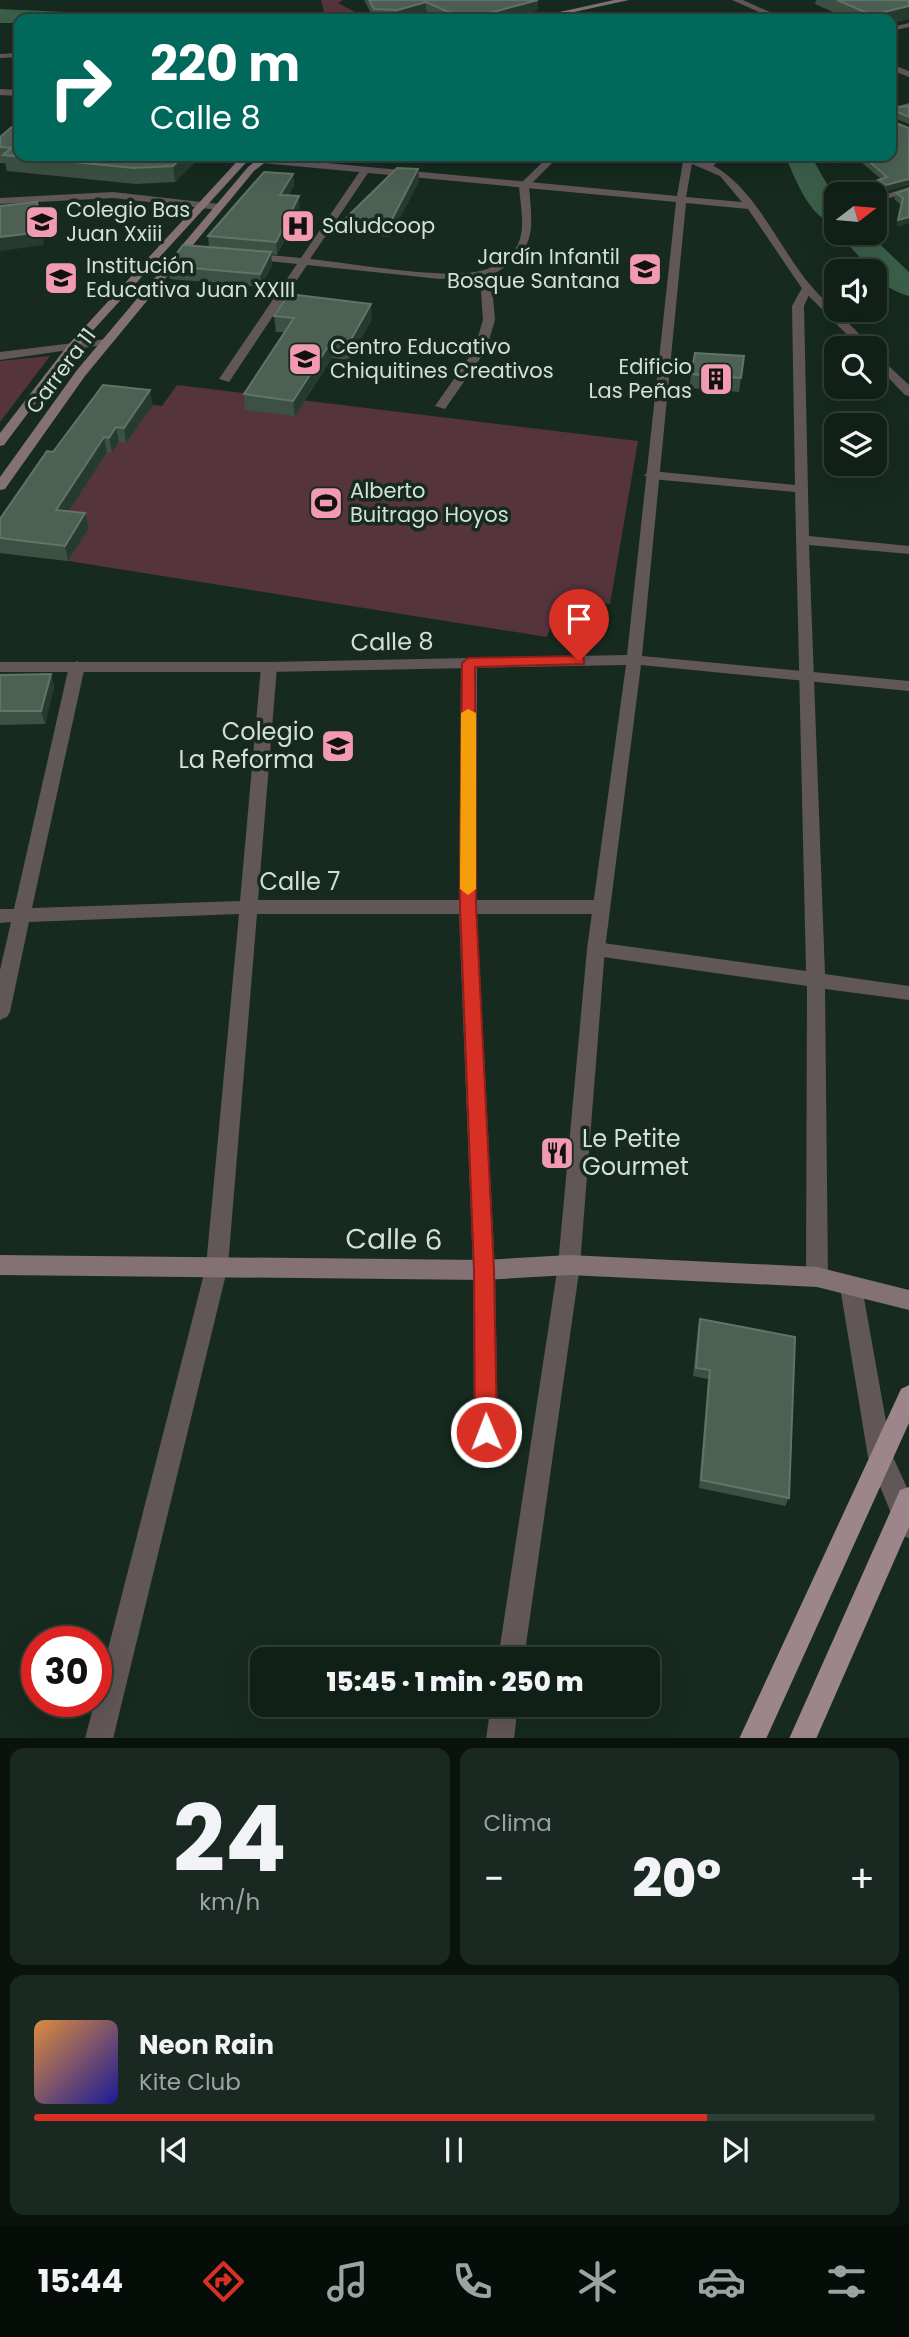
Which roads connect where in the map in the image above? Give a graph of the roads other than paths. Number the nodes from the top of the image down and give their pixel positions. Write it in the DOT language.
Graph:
graph roads {
  1 [pos="625,0"];
  2 [pos="736,0"];
  3 [pos="542,4"];
  4 [pos="562,13"];
  5 [pos="557,14"];
  6 [pos="565,14"];
  7 [pos="769,14"];
  8 [pos="241,161"];
  9 [pos="262,161"];
  10 [pos="290,161"];
  11 [pos="550,161"];
  12 [pos="681,161"];
  13 [pos="691,161"];
  14 [pos="713,161"];
  15 [pos="708,166"];
  16 [pos="365,170"];
  17 [pos="524,185"];
  18 [pos="909,190"];
  19 [pos="889,195"];
  20 [pos="681,200"];
  21 [pos="0,201"];
  22 [pos="200,205"];
  23 [pos="751,206"];
  24 [pos="219,207"];
  25 [pos="182,251"];
  26 [pos="195,252"];
  27 [pos="236,255"];
  28 [pos="304,261"];
  29 [pos="485,274"];
  30 [pos="807,288"];
  31 [pos="854,336"];
  32 [pos="106,342"];
  33 [pos="72,347"];
  34 [pos="0,356"];
  35 [pos="887,369"];
  36 [pos="226,379"];
  37 [pos="909,392"];
  38 [pos="441,406"];
  39 [pos="0,442"];
  40 [pos="650,475"];
  41 [pos="0,486"];
  42 [pos="800,489"];
  43 [pos="804,540"];
  44 [pos="909,550"];
  45 [pos="634,660"];
  46 [pos="468,663"];
  47 [pos="77,666"];
  48 [pos="0,667"];
  49 [pos="270,667"];
  50 [pos="805,675"];
  51 [pos="909,685"];
  52 [pos="468,905"];
  53 [pos="248,907"];
  54 [pos="601,907"];
  55 [pos="22,915"];
  56 [pos="0,916"];
  57 [pos="596,948"];
  58 [pos="816,982"];
  59 [pos="909,993"];
  60 [pos="0,1012"];
  61 [pos="0,1265"];
  62 [pos="569,1265"];
  63 [pos="217,1266"];
  64 [pos="484,1270"];
  65 [pos="817,1277"];
  66 [pos="851,1287"];
  67 [pos="909,1300"];
  68 [pos="909,1397"];
  69 [pos="486,1432"];
  70 [pos="880,1457"];
  71 [pos="907,1511"];
  72 [pos="513,1647"];
  73 [pos="503,1717"];
  74 [pos="99,1738"];
  75 [pos="500,1738"];
  76 [pos="752,1738"];
  77 [pos="802,1738"];
  1 -- 4 [label="main road"];
  2 -- 7 [label="street"];
  3 -- 4 [label="main road"];
  4 -- 5 [label="main road"];
  4 -- 6 [label="street"];
  8 -- 22 [label="main road, Carrera 11"];
  9 -- 24 [label="main road, Carrera 11"];
  10 -- 16 [label="street"];
  11 -- 17 [label="street"];
  12 -- 20 [label="street"];
  13 -- 15 [label="street"];
  14 -- 15 [label="street"];
  15 -- 23 [label="street"];
  16 -- 17 [label="street"];
  16 -- 28 [label="street"];
  17 -- 20 [label="street"];
  17 -- 29 [label="street"];
  18 -- 19 [label="street"];
  20 -- 23 [label="street"];
  20 -- 40 [label="street"];
  21 -- 22 [label="street"];
  22 -- 24 [label="street"];
  22 -- 33 [label="main road, Carrera 11"];
  23 -- 30 [label="street"];
  24 -- 25 [label="main road, Carrera 11"];
  25 -- 26 [label="street"];
  25 -- 32 [label="main road, Carrera 11"];
  27 -- 28 [label="street"];
  28 -- 29 [label="street"];
  28 -- 36 [label="street"];
  29 -- 38 [label="street"];
  30 -- 31 [label="street"];
  30 -- 42 [label="street"];
  32 -- 33 [label="street"];
  32 -- 41 [label="main road, Carrera 11"];
  33 -- 34 [label="street"];
  33 -- 39 [label="main road, Carrera 11"];
  35 -- 37 [label="street"];
  40 -- 42 [label="street"];
  40 -- 45 [label="street"];
  42 -- 43 [label="street"];
  43 -- 44 [label="street"];
  43 -- 50 [label="street"];
  45 -- 46 [label="street, Calle 8"];
  45 -- 50 [label="street, Calle 8"];
  45 -- 54 [label="street"];
  46 -- 49 [label="street, Calle 8"];
  46 -- 52 [label="street"];
  47 -- 48 [label="street, Calle 8"];
  47 -- 49 [label="street, Calle 8"];
  47 -- 55 [label="street"];
  49 -- 53 [label="street"];
  50 -- 51 [label="street, Calle 8"];
  50 -- 58 [label="street"];
  52 -- 53 [label="street, Calle 7"];
  52 -- 54 [label="street, Calle 7"];
  52 -- 64 [label="street"];
  53 -- 55 [label="street, Calle 7"];
  53 -- 63 [label="street"];
  54 -- 57 [label="street"];
  55 -- 56 [label="street, Calle 7"];
  55 -- 60 [label="street"];
  57 -- 58 [label="street"];
  57 -- 62 [label="street"];
  58 -- 59 [label="street"];
  58 -- 65 [label="street"];
  61 -- 63 [label="main road, Calle 6"];
  62 -- 64 [label="main road, Calle 6"];
  62 -- 65 [label="main road, Calle 6"];
  62 -- 72 [label="street"];
  63 -- 64 [label="main road, Calle 6"];
  63 -- 74 [label="street"];
  64 -- 69 [label="street"];
  65 -- 66 [label="main road, Calle 6"];
  66 -- 67 [label="main road, Calle 6"];
  66 -- 70 [label="street"];
  68 -- 70 [label="main road"];
  70 -- 71 [label="street"];
  70 -- 76 [label="main road"];
  71 -- 77 [label="main road"];
  73 -- 75 [label="street"];
}
